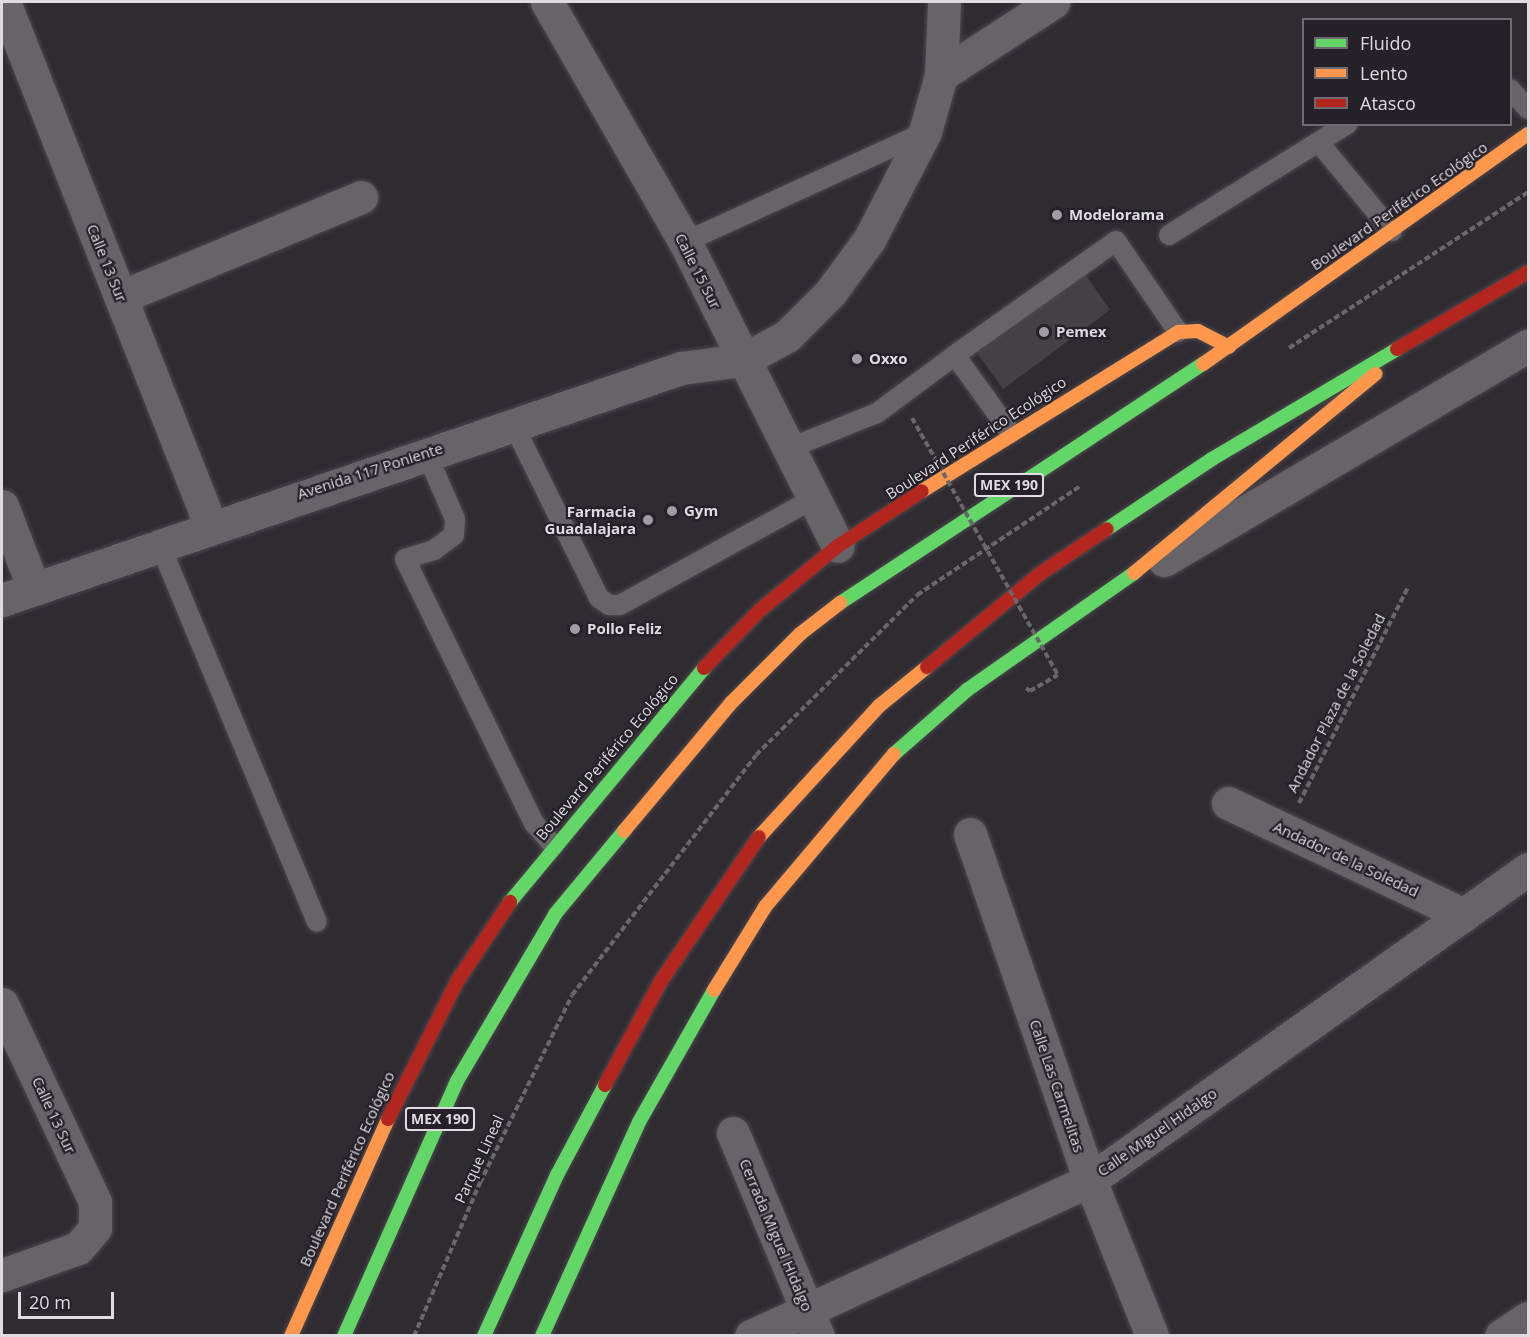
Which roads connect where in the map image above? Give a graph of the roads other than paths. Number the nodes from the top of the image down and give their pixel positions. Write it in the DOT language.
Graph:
graph roads {
  1 [pos="3,2"];
  2 [pos="547,2"];
  3 [pos="945,2"];
  4 [pos="1053,2"];
  5 [pos="941,75"];
  6 [pos="1512,91"];
  7 [pos="1528,109"];
  8 [pos="1344,126"];
  9 [pos="926,132"];
  10 [pos="1528,134"];
  11 [pos="1320,144"];
  12 [pos="361,197"];
  13 [pos="1392,231"];
  14 [pos="1169,235"];
  15 [pos="685,242"];
  16 [pos="1528,272"];
  17 [pos="120,297"];
  18 [pos="1178,332"];
  19 [pos="1528,346"];
  20 [pos="1229,347"];
  21 [pos="1406,348"];
  22 [pos="955,356"];
  23 [pos="743,360"];
  24 [pos="513,424"];
  25 [pos="1011,433"];
  26 [pos="785,450"];
  27 [pos="426,452"];
  28 [pos="811,500"];
  29 [pos="2,506"];
  30 [pos="210,524"];
  31 [pos="160,545"];
  32 [pos="838,546"];
  33 [pos="34,588"];
  34 [pos="1116,588"];
  35 [pos="2,600"];
  36 [pos="1228,803"];
  37 [pos="970,834"];
  38 [pos="554,846"];
  39 [pos="1528,869"];
  40 [pos="1464,915"];
  41 [pos="317,922"];
  42 [pos="2,1004"];
  43 [pos="734,1134"];
  44 [pos="1090,1180"];
  45 [pos="2,1275"];
  46 [pos="1528,1318"];
  47 [pos="813,1324"];
  48 [pos="291,1335"];
  49 [pos="344,1335"];
  50 [pos="484,1335"];
  51 [pos="542,1335"];
  52 [pos="751,1335"];
  53 [pos="1152,1335"];
  54 [pos="1501,1335"];
  1 -- 17 [label="street, Calle 13 Sur"];
  2 -- 15 [label="street, Calle 15 Sur"];
  3 -- 5 [label="street"];
  4 -- 5 [label="street"];
  5 -- 9 [label="street"];
  6 -- 7 [label="lane"];
  8 -- 11 [label="lane"];
  9 -- 15 [label="lane"];
  9 -- 23 [label="street"];
  10 -- 13 [label="main road, Boulevard Periférico Ecológico / MEX 190"];
  11 -- 13 [label="lane"];
  11 -- 14 [label="lane"];
  12 -- 17 [label="street"];
  13 -- 20 [label="main road, Boulevard Periférico Ecológico / MEX 190"];
  15 -- 23 [label="street, Calle 15 Sur"];
  16 -- 21 [label="main road"];
  17 -- 30 [label="street, Calle 13 Sur"];
  18 -- 20 [label="main road"];
  18 -- 22 [label="lane"];
  18 -- 25 [label="main road, Boulevard Periférico Ecológico"];
  19 -- 34 [label="street"];
  20 -- 49 [label="main road, Boulevard Periférico Ecológico / MEX 190"];
  21 -- 34 [label="main road"];
  21 -- 50 [label="main road"];
  22 -- 25 [label="lane"];
  22 -- 26 [label="lane"];
  23 -- 24 [label="street, Avenida 117 Poniente"];
  23 -- 26 [label="street, Calle 15 Sur"];
  24 -- 27 [label="street, Avenida 117 Poniente"];
  24 -- 28 [label="lane"];
  25 -- 32 [label="main road, Boulevard Periférico Ecológico"];
  26 -- 28 [label="street, Calle 15 Sur"];
  27 -- 30 [label="street, Avenida 117 Poniente"];
  27 -- 38 [label="lane"];
  28 -- 32 [label="street, Calle 15 Sur"];
  29 -- 33 [label="street"];
  30 -- 31 [label="street, Avenida 117 Poniente"];
  31 -- 33 [label="street, Avenida 117 Poniente"];
  31 -- 41 [label="lane"];
  32 -- 38 [label="main road, Boulevard Periférico Ecológico"];
  33 -- 35 [label="street, Avenida 117 Poniente"];
  34 -- 51 [label="main road"];
  36 -- 40 [label="street, Andador de la Soledad"];
  37 -- 44 [label="street, Calle Las Carmelitas"];
  38 -- 48 [label="main road, Boulevard Periférico Ecológico"];
  39 -- 40 [label="street, Calle Miguel Hidalgo"];
  40 -- 44 [label="street, Calle Miguel Hidalgo"];
  42 -- 45 [label="street, Calle 13 Sur"];
  43 -- 47 [label="street, Cerrada Miguel Hidalgo"];
  44 -- 47 [label="street, Calle Miguel Hidalgo"];
  44 -- 53 [label="street, Calle Las Carmelitas"];
  46 -- 54 [label="street"];
  47 -- 52 [label="street, Calle Miguel Hidalgo"];
}
